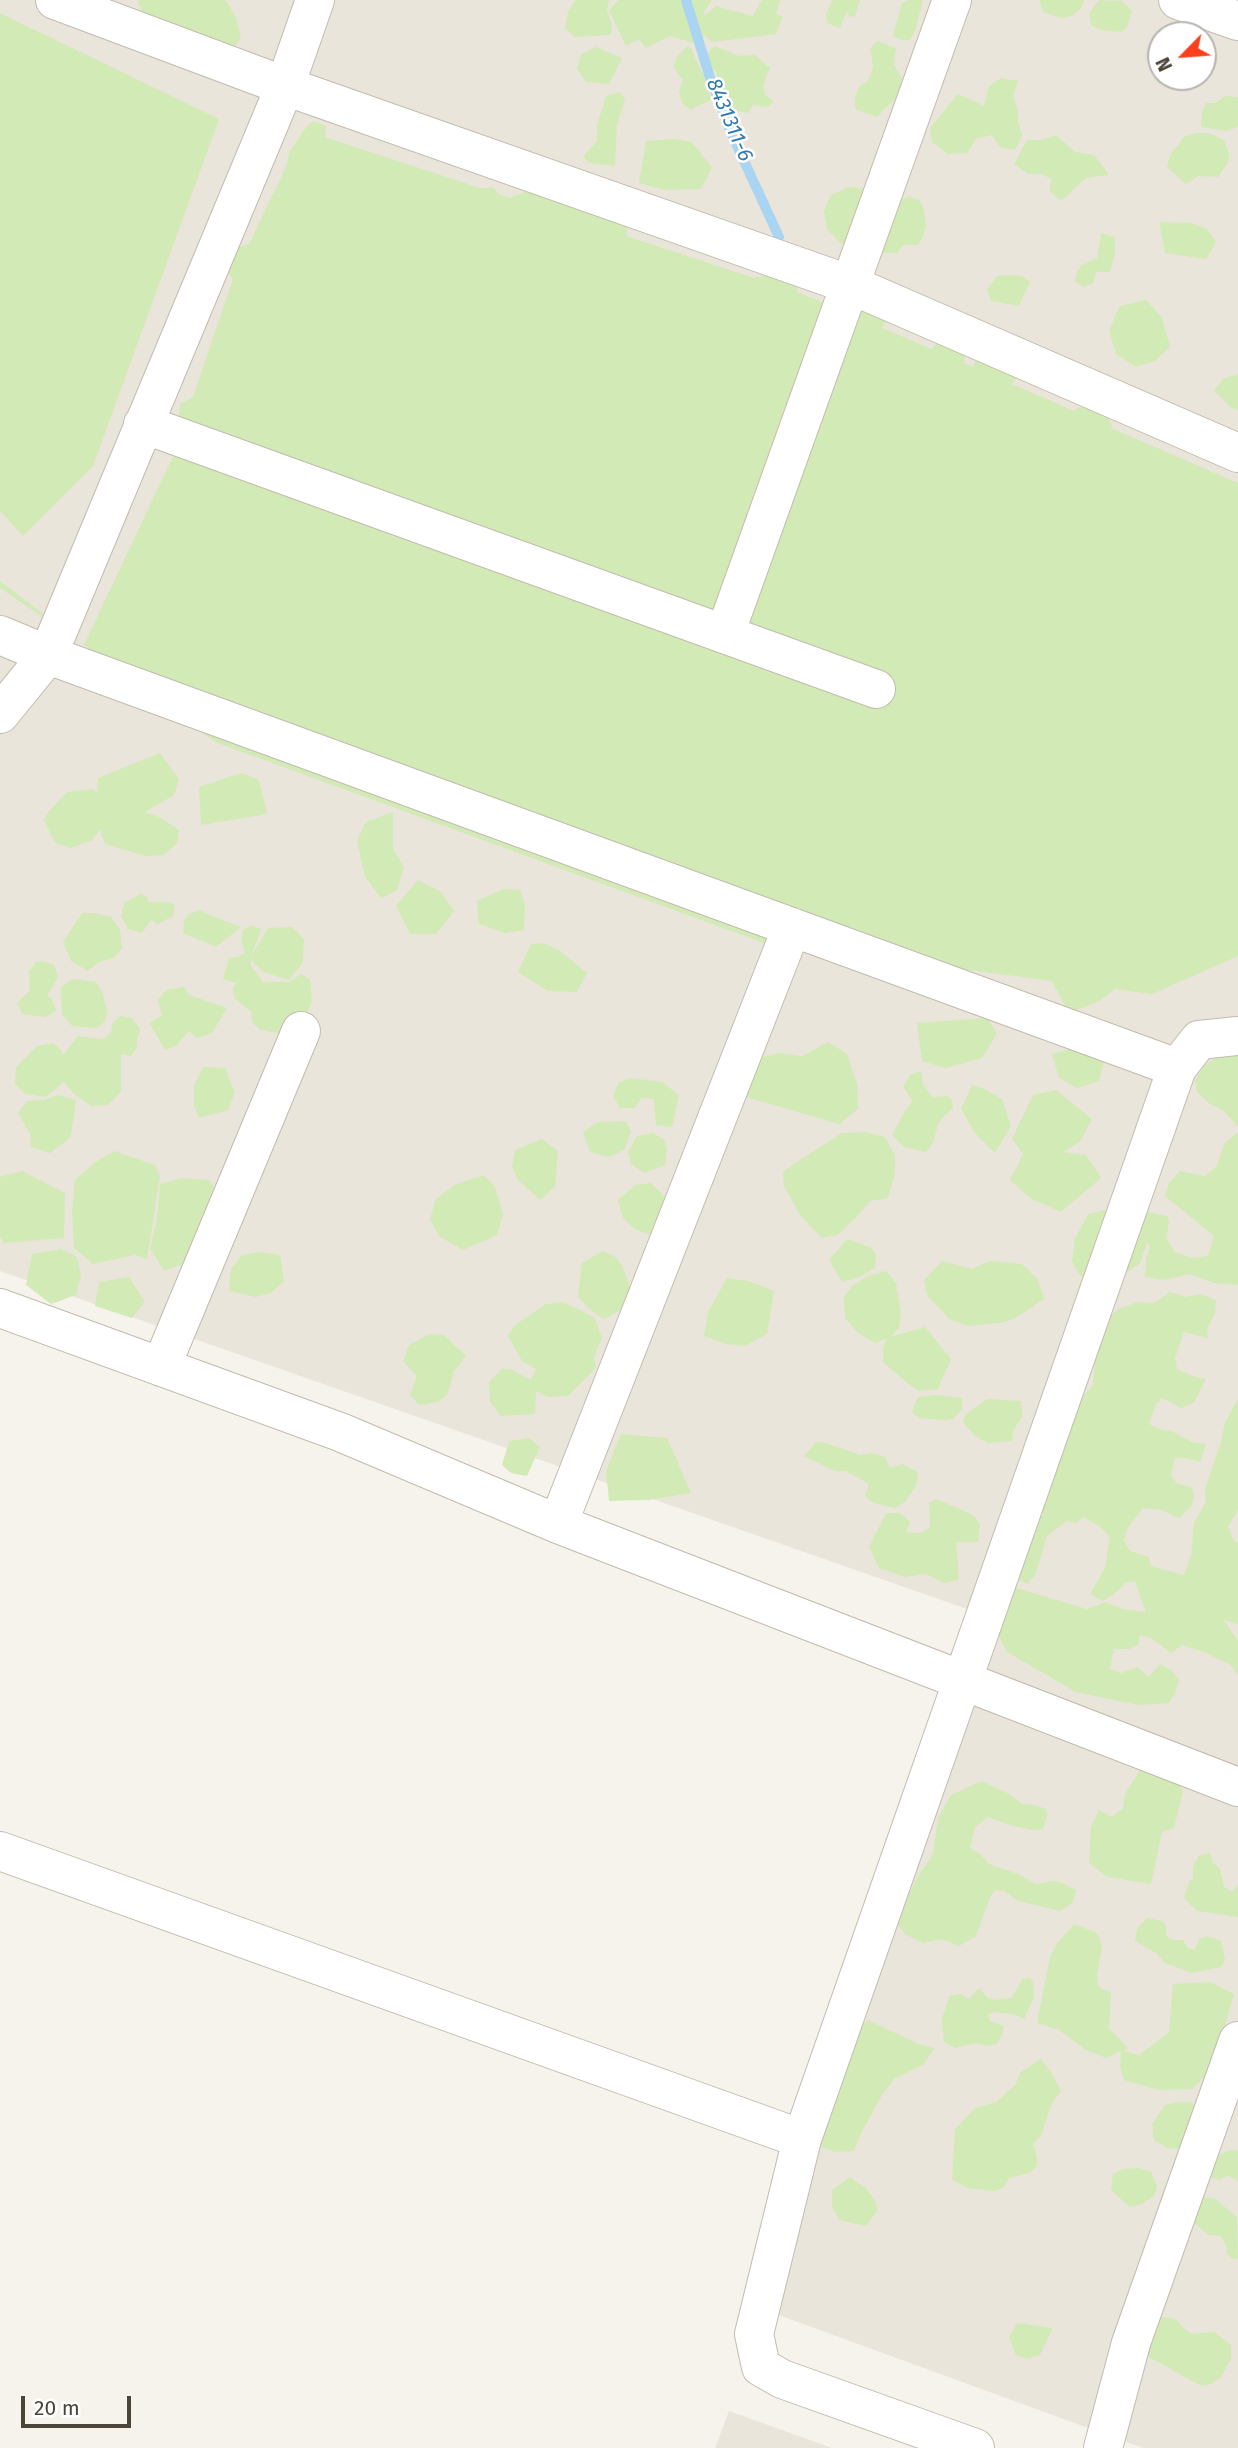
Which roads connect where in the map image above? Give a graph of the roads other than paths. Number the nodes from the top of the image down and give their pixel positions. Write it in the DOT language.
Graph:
graph roads {
  1 [pos="55,0"];
  2 [pos="315,0"];
  3 [pos="952,0"];
  4 [pos="1178,0"];
  5 [pos="1238,21"];
  6 [pos="285,86"];
  7 [pos="850,285"];
  8 [pos="143,424"];
  9 [pos="1238,453"];
  10 [pos="725,634"];
  11 [pos="0,635"];
  12 [pos="48,655"];
  13 [pos="876,689"];
  14 [pos="0,714"];
  15 [pos="792,927"];
  16 [pos="300,1031"];
  17 [pos="1238,1036"];
  18 [pos="1177,1068"];
  19 [pos="0,1308"];
  20 [pos="162,1367"];
  21 [pos="558,1524"];
  22 [pos="963,1681"];
  23 [pos="1238,1787"];
  24 [pos="0,1851"];
  25 [pos="1238,2041"];
  26 [pos="802,2139"];
  27 [pos="975,2448"];
  28 [pos="1102,2448"];
  1 -- 6 [label="street"];
  2 -- 6 [label="street"];
  3 -- 7 [label="street"];
  4 -- 5 [label="street"];
  6 -- 7 [label="street"];
  6 -- 8 [label="street"];
  7 -- 9 [label="street"];
  7 -- 10 [label="street"];
  8 -- 10 [label="street"];
  8 -- 12 [label="street"];
  10 -- 13 [label="street"];
  11 -- 12 [label="street"];
  12 -- 14 [label="street"];
  12 -- 15 [label="street"];
  15 -- 18 [label="street"];
  15 -- 21 [label="street"];
  16 -- 20 [label="street"];
  17 -- 18 [label="street"];
  18 -- 22 [label="street"];
  19 -- 20 [label="street"];
  20 -- 21 [label="street"];
  21 -- 22 [label="street"];
  22 -- 23 [label="street"];
  22 -- 26 [label="street"];
  24 -- 26 [label="street"];
  25 -- 28 [label="street"];
  26 -- 27 [label="street"];
}
